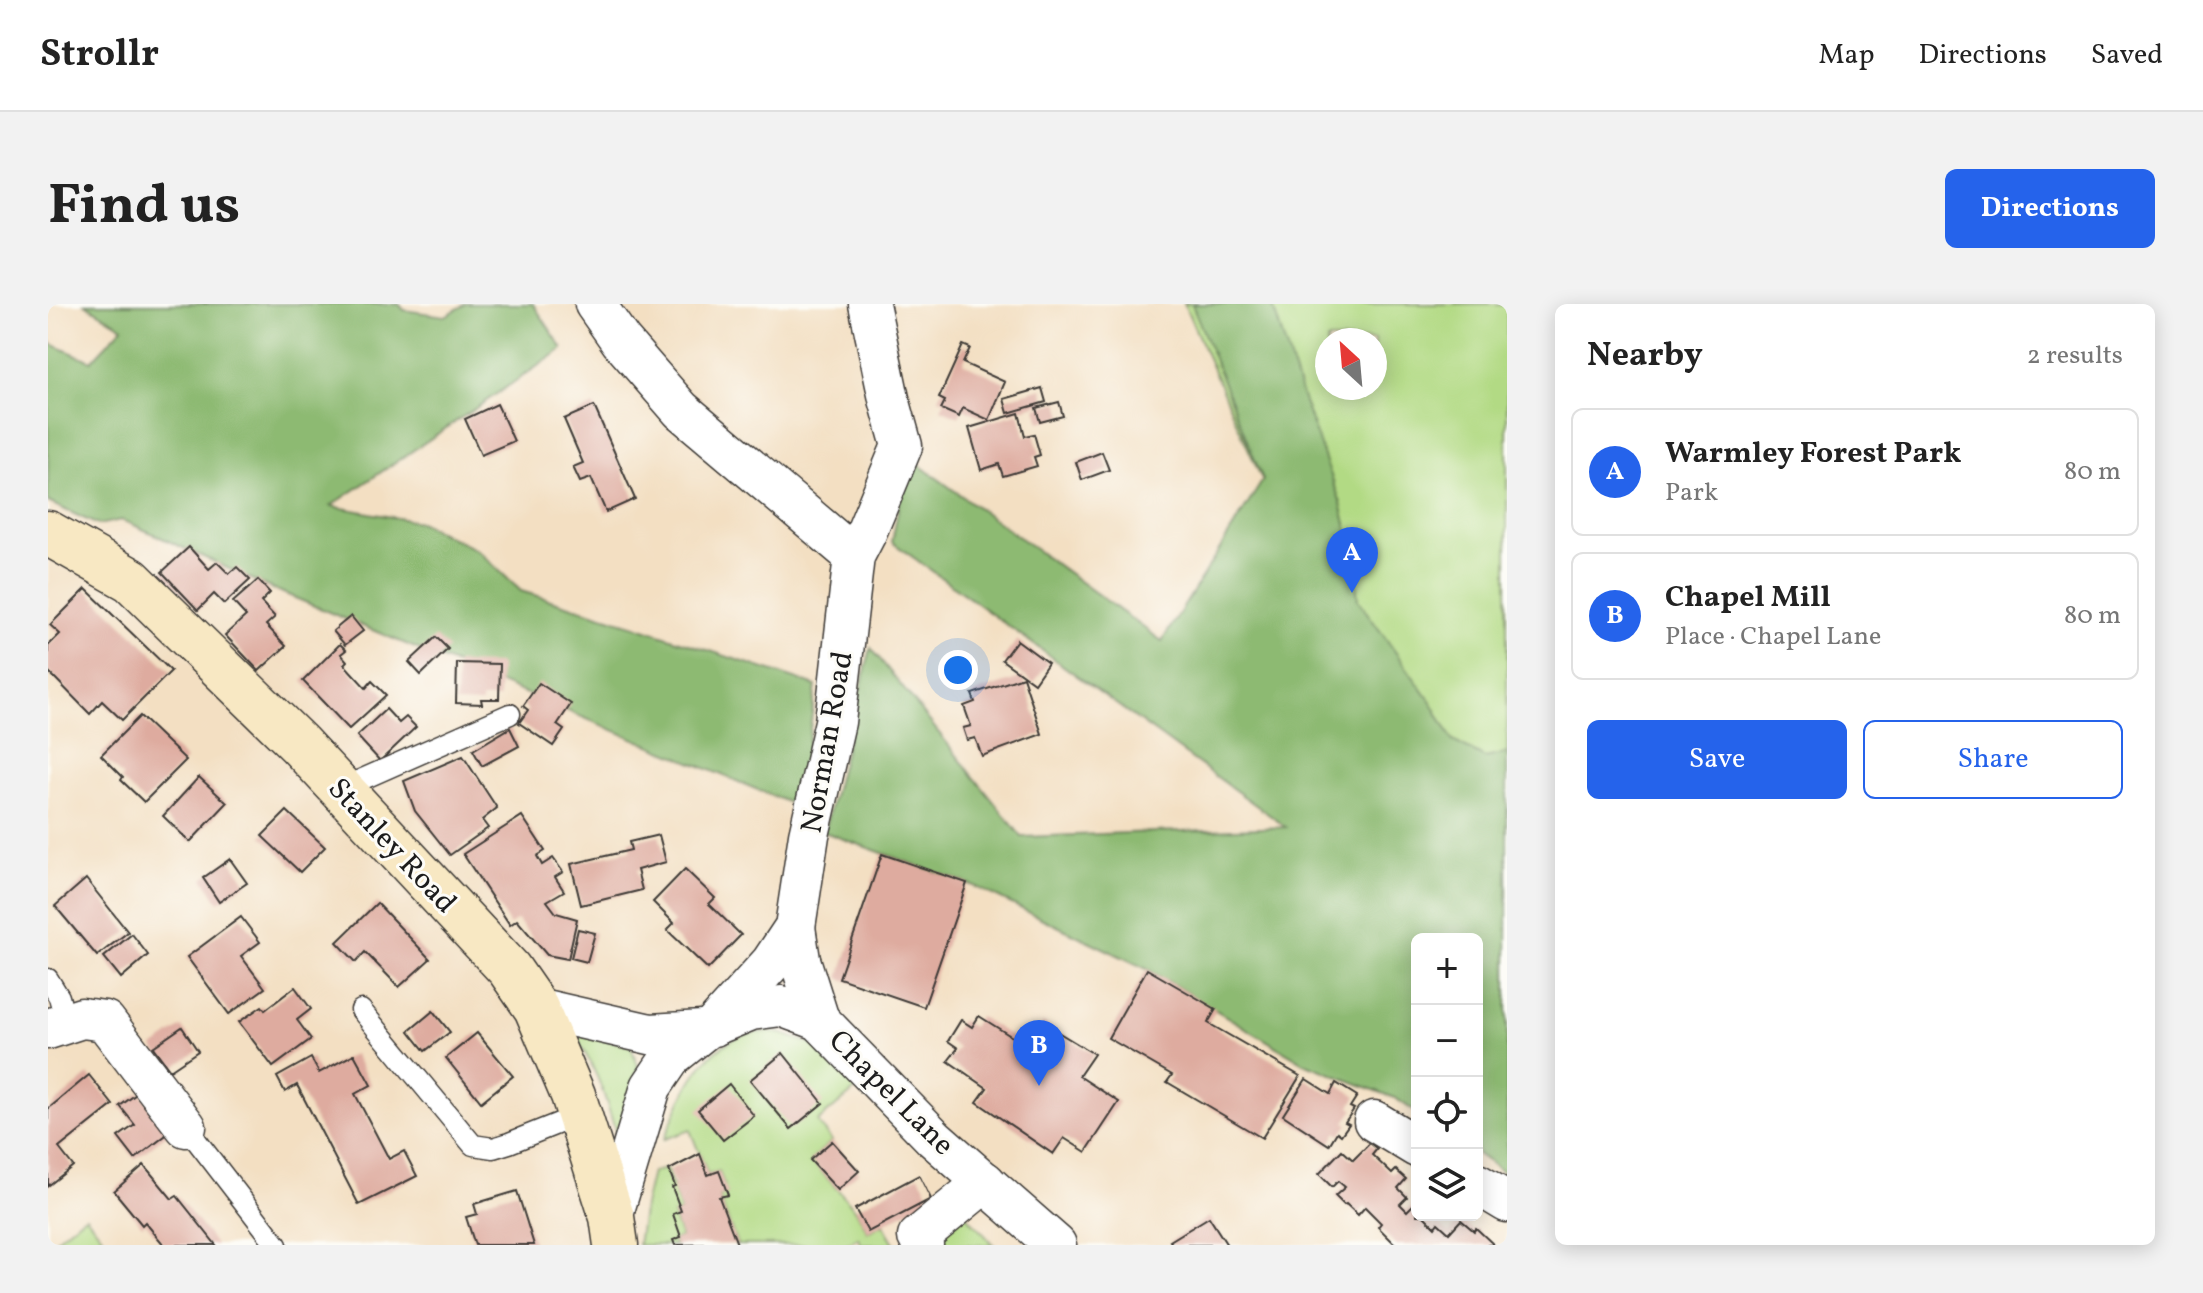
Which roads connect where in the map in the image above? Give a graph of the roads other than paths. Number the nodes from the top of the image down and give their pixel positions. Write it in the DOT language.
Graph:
graph roads {
  1 [pos="595,304"];
  2 [pos="869,304"];
  3 [pos="48,533"];
  4 [pos="860,545"];
  5 [pos="510,714"];
  6 [pos="340,789"];
  7 [pos="795,927"];
  8 [pos="48,979"];
  9 [pos="536,1008"];
  10 [pos="361,1010"];
  11 [pos="819,1020"];
  12 [pos="57,1026"];
  13 [pos="708,1028"];
  14 [pos="579,1115"];
  15 [pos="1374,1121"];
  16 [pos="186,1127"];
  17 [pos="1411,1143"];
  18 [pos="985,1182"];
  19 [pos="1483,1188"];
  20 [pos="1507,1202"];
  21 [pos="614,1231"];
  22 [pos="277,1245"];
  23 [pos="923,1245"];
  24 [pos="1056,1245"];
  1 -- 4 [label="street"];
  2 -- 4 [label="street, Norman Road"];
  3 -- 6 [label="street, Stanley Road"];
  4 -- 7 [label="street, Norman Road"];
  5 -- 6 [label="lane"];
  6 -- 9 [label="street, Stanley Road"];
  7 -- 11 [label="street, Norman Road"];
  7 -- 13 [label="street, Norman Road"];
  8 -- 12 [label="lane"];
  9 -- 13 [label="street, Chapel Lane"];
  9 -- 14 [label="street, Stanley Road"];
  10 -- 14 [label="lane"];
  11 -- 13 [label="street, Chapel Lane"];
  11 -- 18 [label="street, Chapel Lane"];
  12 -- 16 [label="street"];
  13 -- 21 [label="street, Chapel Lane"];
  14 -- 21 [label="street, Stanley Road"];
  15 -- 17 [label="street"];
  16 -- 22 [label="lane"];
  18 -- 23 [label="street"];
  18 -- 24 [label="street, Chapel Lane"];
  19 -- 20 [label="street"];
}
